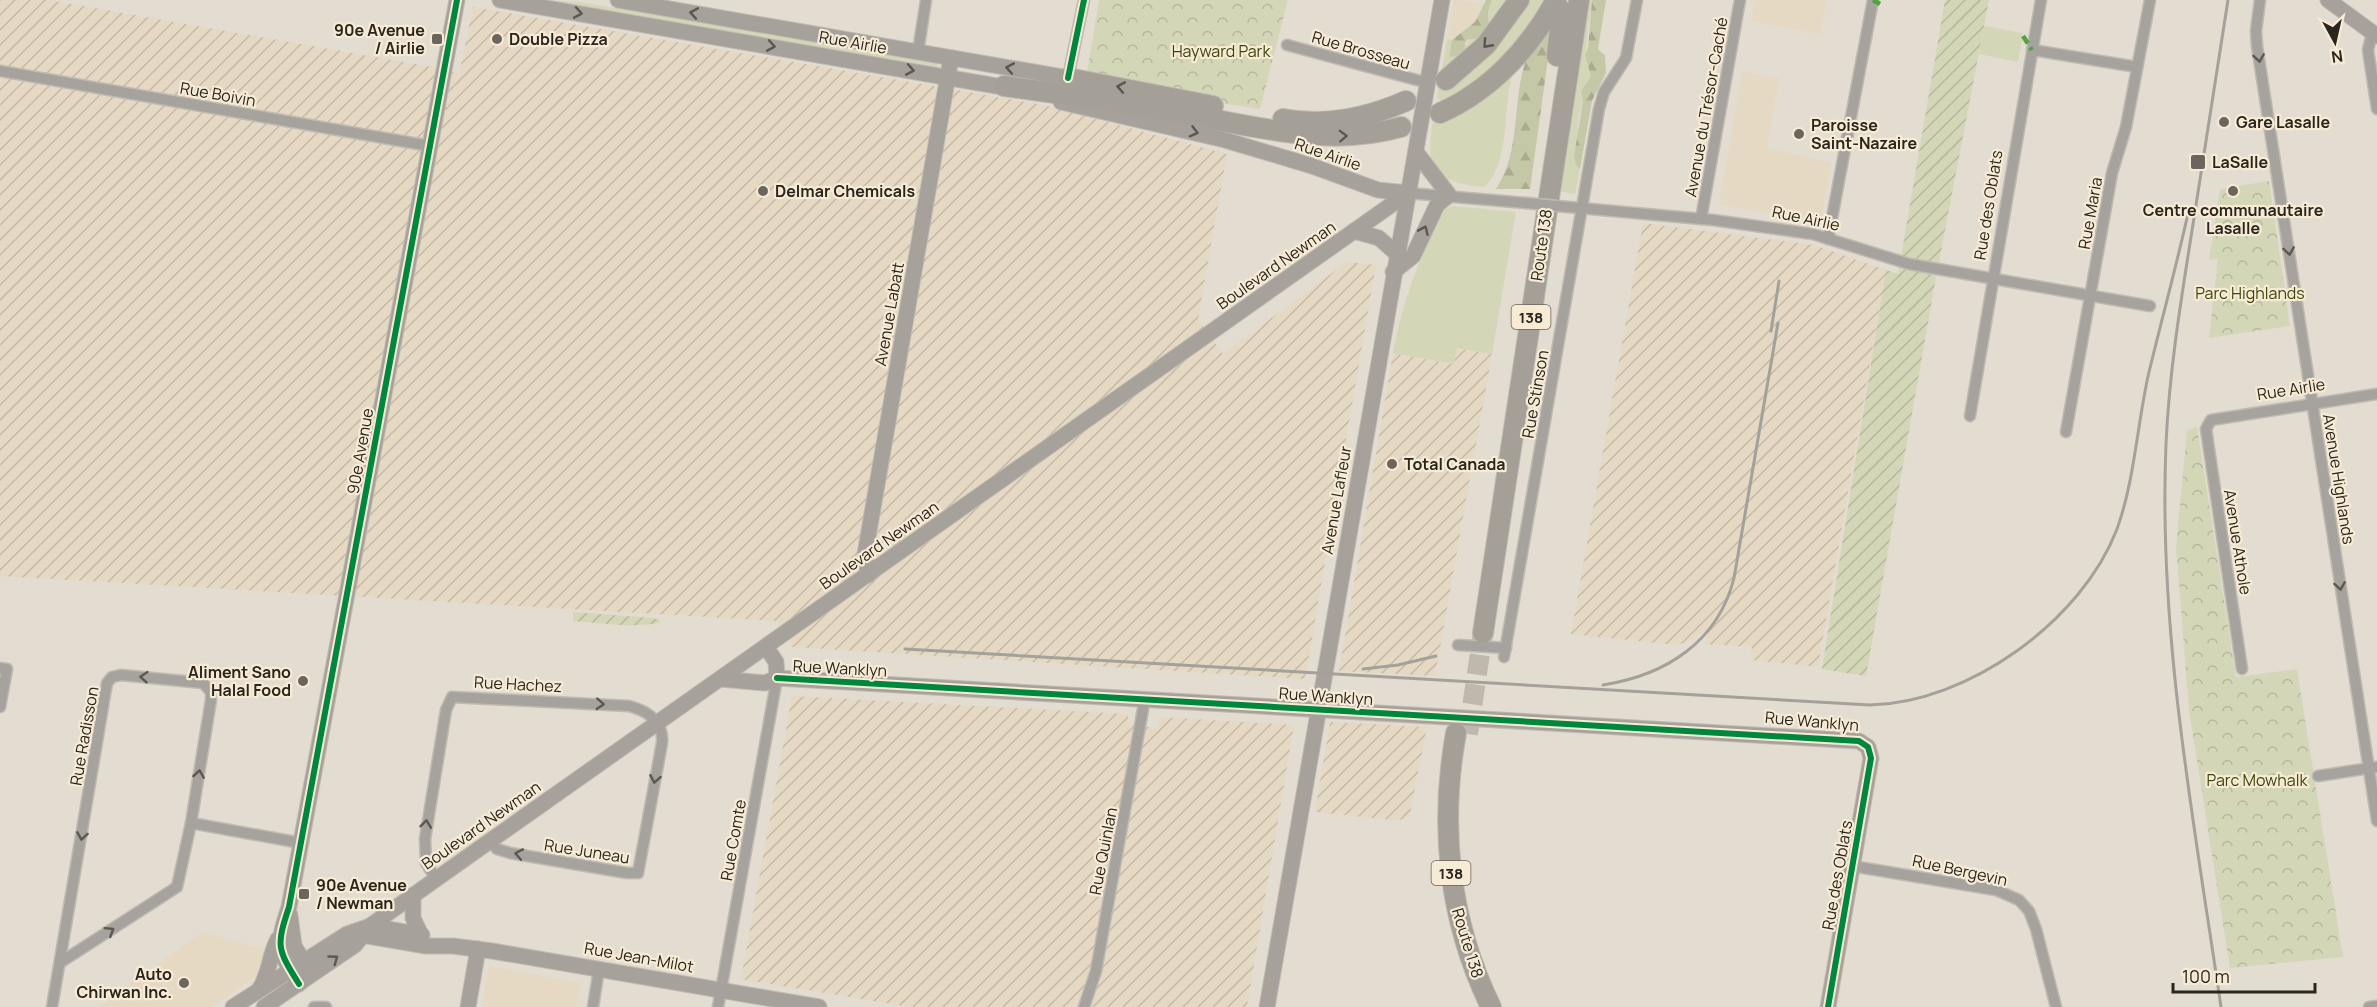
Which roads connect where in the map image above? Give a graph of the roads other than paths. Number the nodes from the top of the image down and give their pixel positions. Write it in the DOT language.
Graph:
graph roads {
  1 [pos="457,0"];
  2 [pos="500,0"];
  3 [pos="618,0"];
  4 [pos="926,0"];
  5 [pos="1084,0"];
  6 [pos="1442,0"];
  7 [pos="1519,0"];
  8 [pos="1637,0"];
  9 [pos="1740,0"];
  10 [pos="1873,0"];
  11 [pos="2041,0"];
  12 [pos="2150,0"];
  13 [pos="2260,0"];
  14 [pos="2328,0"];
  15 [pos="1566,4"];
  16 [pos="2375,34"];
  17 [pos="1287,45"];
  18 [pos="2032,50"];
  19 [pos="918,52"];
  20 [pos="951,58"];
  21 [pos="2137,67"];
  22 [pos="0,71"];
  23 [pos="948,76"];
  24 [pos="1068,78"];
  25 [pos="1437,81"];
  26 [pos="1004,86"];
  27 [pos="1406,101"];
  28 [pos="2377,109"];
  29 [pos="1440,113"];
  30 [pos="1401,127"];
  31 [pos="430,146"];
  32 [pos="1416,152"];
  33 [pos="1408,193"];
  34 [pos="1449,195"];
  35 [pos="1582,208"];
  36 [pos="1701,219"];
  37 [pos="1354,231"];
  38 [pos="1828,238"];
  39 [pos="1396,253"];
  40 [pos="1393,272"];
  41 [pos="1994,279"];
  42 [pos="2090,296"];
  43 [pos="2150,306"];
  44 [pos="2377,394"];
  45 [pos="2313,403"];
  46 [pos="1970,416"];
  47 [pos="2211,420"];
  48 [pos="2067,432"];
  49 [pos="868,575"];
  50 [pos="1471,637"];
  51 [pos="766,647"];
  52 [pos="3,668"];
  53 [pos="2242,669"];
  54 [pos="777,678"];
  55 [pos="720,679"];
  56 [pos="1145,698"];
  57 [pos="0,707"];
  58 [pos="1318,709"];
  59 [pos="657,723"];
  60 [pos="1869,749"];
  61 [pos="2373,767"];
  62 [pos="2318,776"];
  63 [pos="2377,821"];
  64 [pos="191,822"];
  65 [pos="490,841"];
  66 [pos="301,843"];
  67 [pos="1852,866"];
  68 [pos="436,879"];
  69 [pos="413,895"];
  70 [pos="289,907"];
  71 [pos="366,931"];
  72 [pos="421,935"];
  73 [pos="279,936"];
  74 [pos="453,946"];
  75 [pos="478,950"];
  76 [pos="61,962"];
  77 [pos="599,969"];
  78 [pos="302,973"];
  79 [pos="260,988"];
  80 [pos="721,990"];
  81 [pos="2377,1006"];
  82 [pos="52,1007"];
  83 [pos="232,1007"];
  84 [pos="264,1007"];
  85 [pos="314,1007"];
  86 [pos="326,1007"];
  87 [pos="468,1007"];
  88 [pos="592,1007"];
  89 [pos="718,1007"];
  90 [pos="819,1007"];
  91 [pos="1084,1007"];
  92 [pos="1267,1007"];
  93 [pos="1491,1007"];
  94 [pos="1506,1007"];
  95 [pos="1828,1007"];
  96 [pos="2056,1007"];
  97 [pos="2369,1007"];
  1 -- 31 [label="main road, 90e Avenue"];
  2 -- 23 [label="main road, Rue Airlie, one-way"];
  19 -- 3 [label="main road, Rue Airlie, one-way"];
  4 -- 19 [label="street"];
  5 -- 24 [label="street"];
  6 -- 25 [label="main road, Avenue Lafleur"];
  7 -- 25 [label="highway, one-way"];
  8 -- 35 [label="street, Rue Stinson"];
  9 -- 36 [label="street, Avenue du Trésor-Caché"];
  10 -- 38 [label="street"];
  11 -- 18 [label="street, Rue des Oblats"];
  12 -- 21 [label="street, Rue Maria"];
  13 -- 45 [label="street, Avenue Highlands, one-way"];
  14 -- 16 [label="main road"];
  15 -- 29 [label="highway"];
  15 -- 50 [label="highway, Route 138 / 138"];
  16 -- 28 [label="street"];
  17 -- 25 [label="street, Rue Brosseau"];
  18 -- 21 [label="street"];
  18 -- 41 [label="street, Rue des Oblats"];
  19 -- 20 [label="main road, Rue Airlie"];
  20 -- 23 [label="main road, Avenue Labatt"];
  24 -- 20 [label="main road, Rue Airlie, one-way"];
  21 -- 42 [label="street, Rue Maria"];
  22 -- 31 [label="street, Rue Boivin"];
  23 -- 26 [label="main road, Rue Airlie"];
  23 -- 49 [label="main road, Avenue Labatt"];
  27 -- 24 [label="highway, one-way"];
  25 -- 32 [label="main road, Avenue Lafleur"];
  26 -- 30 [label="highway, one-way"];
  26 -- 33 [label="main road, Rue Airlie, one-way"];
  31 -- 66 [label="main road, 90e Avenue"];
  32 -- 33 [label="main road, Avenue Lafleur"];
  32 -- 34 [label="main road"];
  33 -- 34 [label="street, Rue Airlie"];
  33 -- 37 [label="main road, Boulevard Newman"];
  33 -- 39 [label="main road, Avenue Lafleur"];
  34 -- 35 [label="street, Rue Airlie, bridge"];
  40 -- 34 [label="main road, one-way"];
  35 -- 36 [label="street, Rue Airlie"];
  35 -- 50 [label="street, Rue Stinson"];
  36 -- 38 [label="street, Rue Airlie"];
  37 -- 39 [label="main road"];
  37 -- 49 [label="main road, Boulevard Newman"];
  38 -- 41 [label="street, Rue Airlie"];
  39 -- 40 [label="main road, Avenue Lafleur"];
  40 -- 58 [label="main road, Avenue Lafleur"];
  41 -- 42 [label="street, Rue Airlie"];
  41 -- 46 [label="street, Rue des Oblats"];
  42 -- 43 [label="street, Rue Airlie"];
  42 -- 48 [label="street, Rue Maria"];
  44 -- 45 [label="street, Rue Airlie"];
  45 -- 47 [label="street, Rue Airlie"];
  45 -- 61 [label="street, Avenue Highlands, one-way"];
  47 -- 53 [label="street, Avenue Athole"];
  49 -- 51 [label="main road, Boulevard Newman"];
  51 -- 54 [label="main road, Rue Wanklyn"];
  51 -- 55 [label="main road, Boulevard Newman"];
  52 -- 57 [label="street"];
  54 -- 55 [label="main road"];
  54 -- 56 [label="main road, Rue Wanklyn"];
  54 -- 80 [label="street, Rue Comte"];
  55 -- 59 [label="main road, Boulevard Newman"];
  56 -- 58 [label="main road, Rue Wanklyn"];
  56 -- 91 [label="street, Rue Quinlan"];
  58 -- 60 [label="main road, Rue Wanklyn"];
  58 -- 92 [label="main road, Avenue Lafleur"];
  59 -- 65 [label="main road, Boulevard Newman"];
  59 -- 65 [label="street, Rue Juneau, one-way"];
  68 -- 59 [label="street, Rue Hachez, one-way"];
  60 -- 67 [label="main road, Rue des Oblats"];
  61 -- 62 [label="street"];
  61 -- 63 [label="street, Avenue Highlands"];
  64 -- 66 [label="street"];
  76 -- 64 [label="street, Rue Radisson, one-way"];
  64 -- 76 [label="street, Rue Radisson, one-way"];
  65 -- 68 [label="main road, Boulevard Newman"];
  66 -- 70 [label="main road, 90e Avenue"];
  67 -- 95 [label="main road, Rue des Oblats"];
  67 -- 96 [label="street, Rue Bergevin"];
  68 -- 69 [label="main road, Boulevard Newman"];
  69 -- 71 [label="main road, Boulevard Newman"];
  69 -- 72 [label="main road"];
  70 -- 73 [label="main road, 90e Avenue"];
  70 -- 78 [label="main road, 90e Avenue"];
  71 -- 72 [label="main road, Rue Jean-Milot"];
  71 -- 74 [label="main road, Rue Jean-Milot"];
  71 -- 78 [label="main road, Boulevard Newman"];
  72 -- 74 [label="main road, Rue Jean-Milot"];
  73 -- 78 [label="main road"];
  73 -- 79 [label="main road, 90e Avenue"];
  74 -- 75 [label="main road, Rue Jean-Milot"];
  75 -- 77 [label="main road, Rue Jean-Milot"];
  75 -- 87 [label="main road"];
  76 -- 82 [label="street, Rue Radisson"];
  77 -- 80 [label="main road, Rue Jean-Milot"];
  77 -- 88 [label="street"];
  78 -- 79 [label="main road, Boulevard Newman"];
  78 -- 84 [label="main road, Boulevard Newman"];
  79 -- 83 [label="main road, Boulevard Newman"];
  80 -- 89 [label="street, Rue Comte"];
  80 -- 90 [label="main road, Rue Jean-Milot"];
  81 -- 97 [label="street"];
  85 -- 86 [label="street"];
  93 -- 94 [label="highway, Route 138 / 138"];
}
